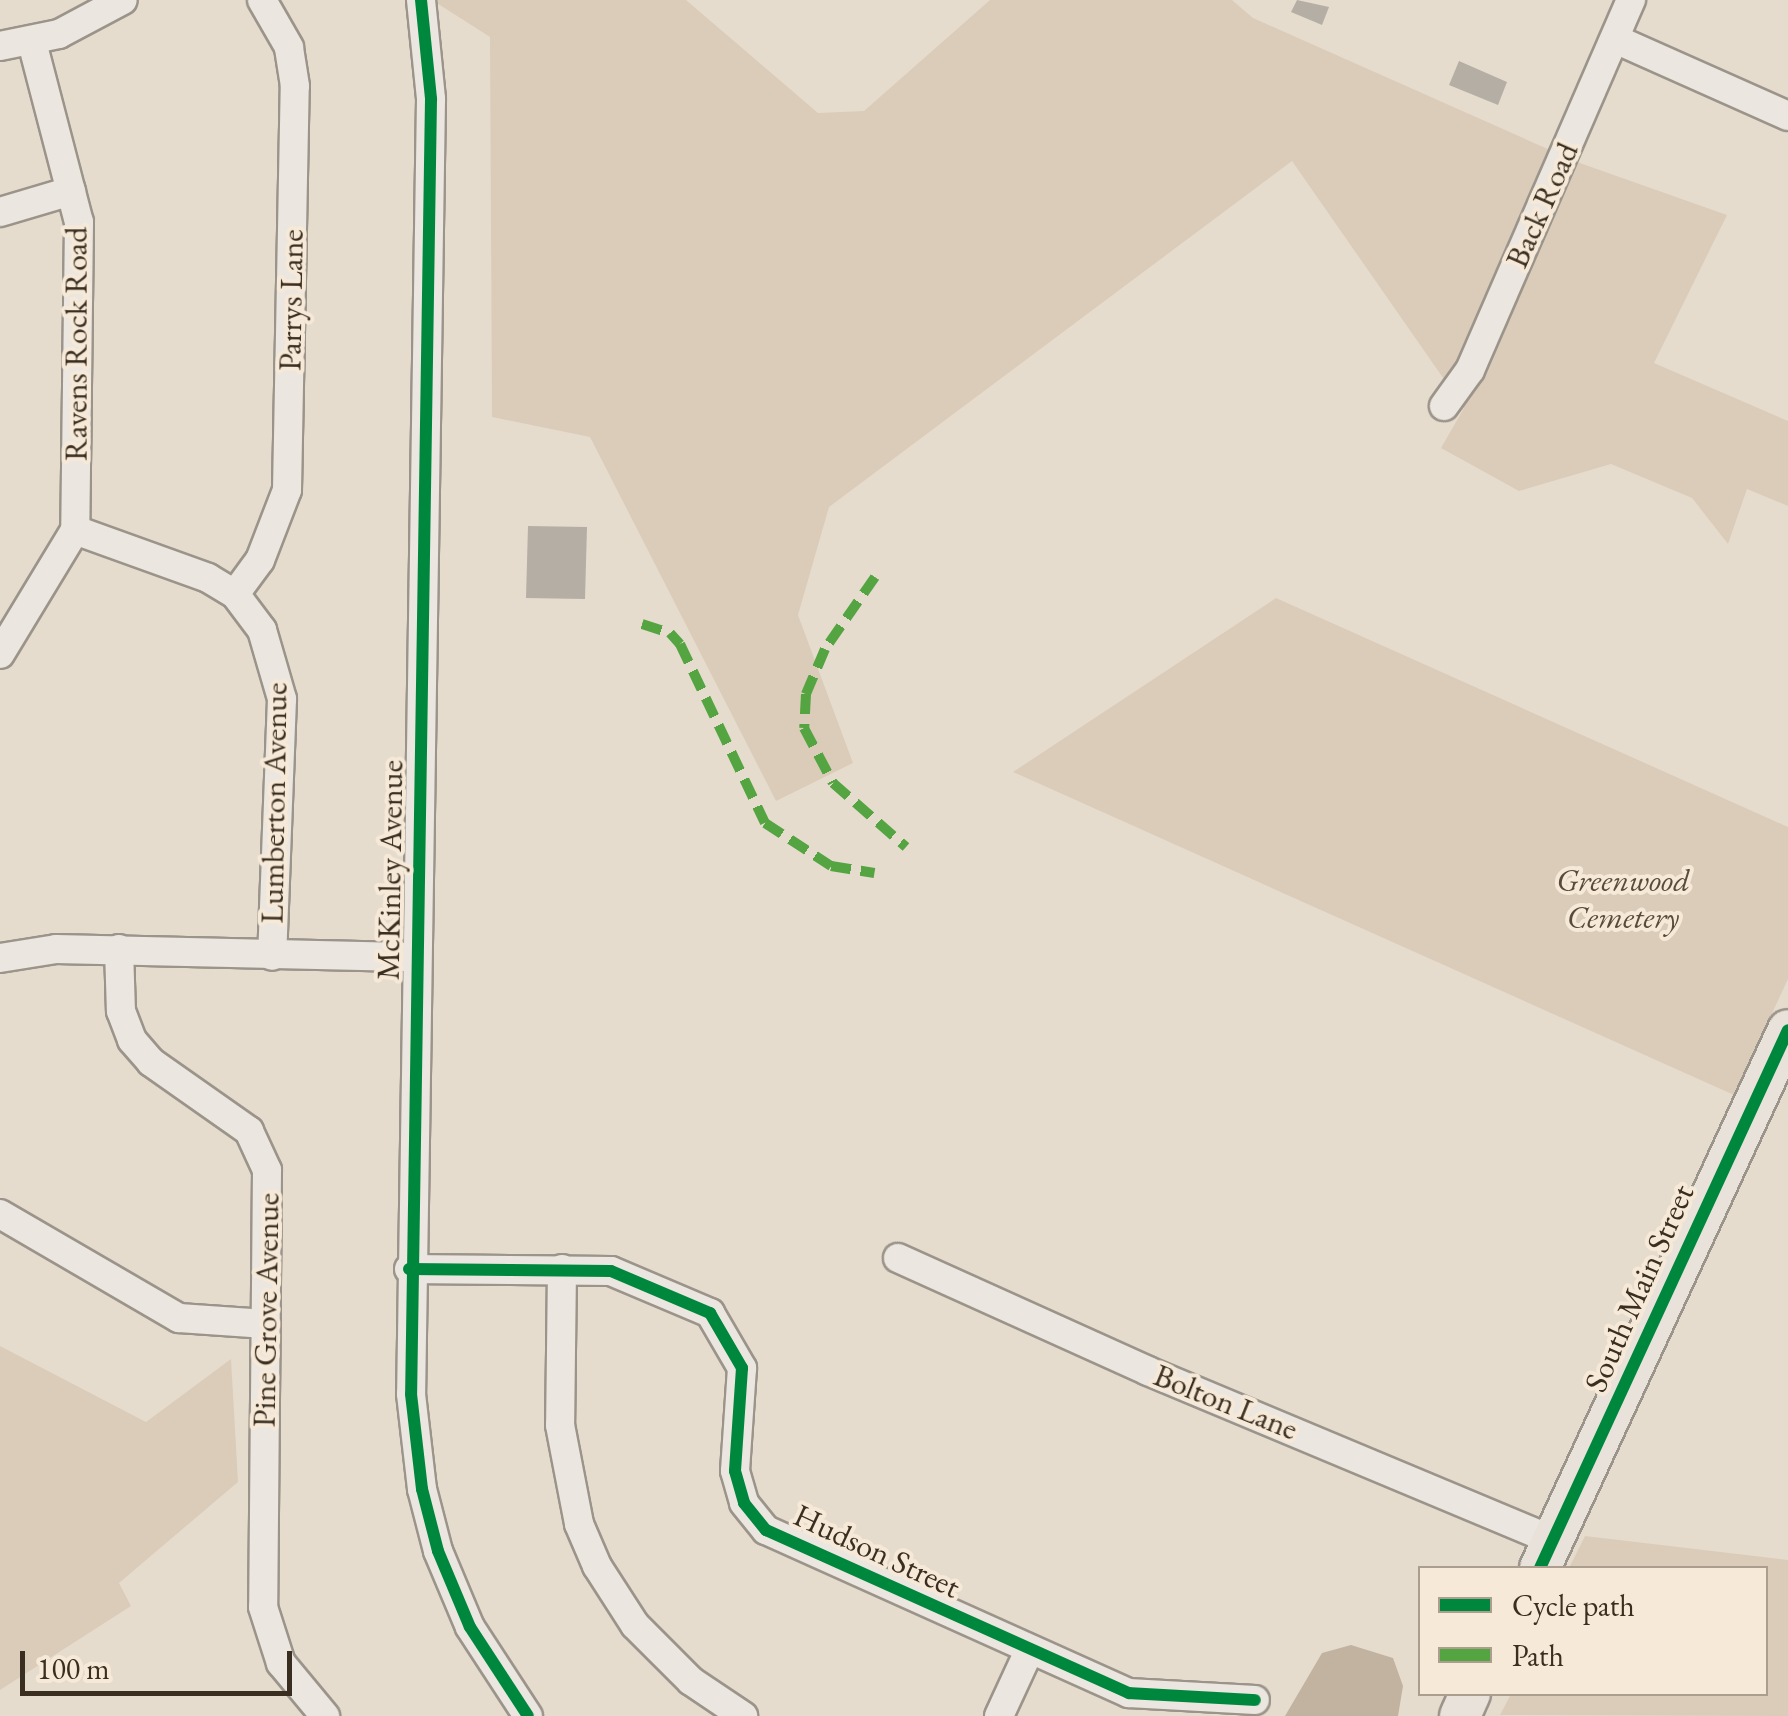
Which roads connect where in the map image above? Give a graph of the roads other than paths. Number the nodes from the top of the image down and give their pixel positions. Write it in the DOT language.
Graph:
graph roads {
  1 [pos="123,0"];
  2 [pos="262,0"];
  3 [pos="421,0"];
  4 [pos="1631,0"];
  5 [pos="1615,38"];
  6 [pos="32,42"];
  7 [pos="0,46"];
  8 [pos="1788,116"];
  9 [pos="71,191"];
  10 [pos="0,212"];
  11 [pos="1444,406"];
  12 [pos="75,530"];
  13 [pos="236,594"];
  14 [pos="0,654"];
  15 [pos="119,950"];
  16 [pos="272,956"];
  17 [pos="416,957"];
  18 [pos="0,958"];
  19 [pos="1788,1030"];
  20 [pos="0,1214"];
  21 [pos="898,1258"];
  22 [pos="409,1269"];
  23 [pos="562,1269"];
  24 [pos="266,1324"];
  25 [pos="1548,1555"];
  26 [pos="1029,1650"];
  27 [pos="1255,1700"];
  28 [pos="325,1716"];
  29 [pos="528,1716"];
  30 [pos="743,1716"];
  31 [pos="1000,1716"];
  1 -- 6 [label="street"];
  2 -- 13 [label="street, Parrys Lane"];
  3 -- 17 [label="street, McKinley Avenue"];
  4 -- 5 [label="street, Back Road"];
  5 -- 8 [label="street"];
  5 -- 11 [label="street, Back Road"];
  6 -- 7 [label="street"];
  6 -- 9 [label="street, Ravens Rock Road"];
  9 -- 10 [label="street"];
  9 -- 12 [label="street, Ravens Rock Road"];
  12 -- 13 [label="street"];
  12 -- 14 [label="street"];
  13 -- 16 [label="street, Lumberton Avenue"];
  15 -- 16 [label="street"];
  15 -- 18 [label="street"];
  15 -- 24 [label="street, Pine Grove Avenue"];
  16 -- 17 [label="street"];
  17 -- 22 [label="street, McKinley Avenue"];
  19 -- 25 [label="highway, South Main Street"];
  20 -- 24 [label="street"];
  21 -- 25 [label="street, Bolton Lane"];
  22 -- 23 [label="street, Hudson Street"];
  22 -- 29 [label="street, McKinley Avenue"];
  23 -- 26 [label="street, Hudson Street"];
  23 -- 30 [label="street"];
  24 -- 28 [label="street, Pine Grove Avenue"];
  26 -- 27 [label="street, Hudson Street"];
  26 -- 31 [label="street"];
}
